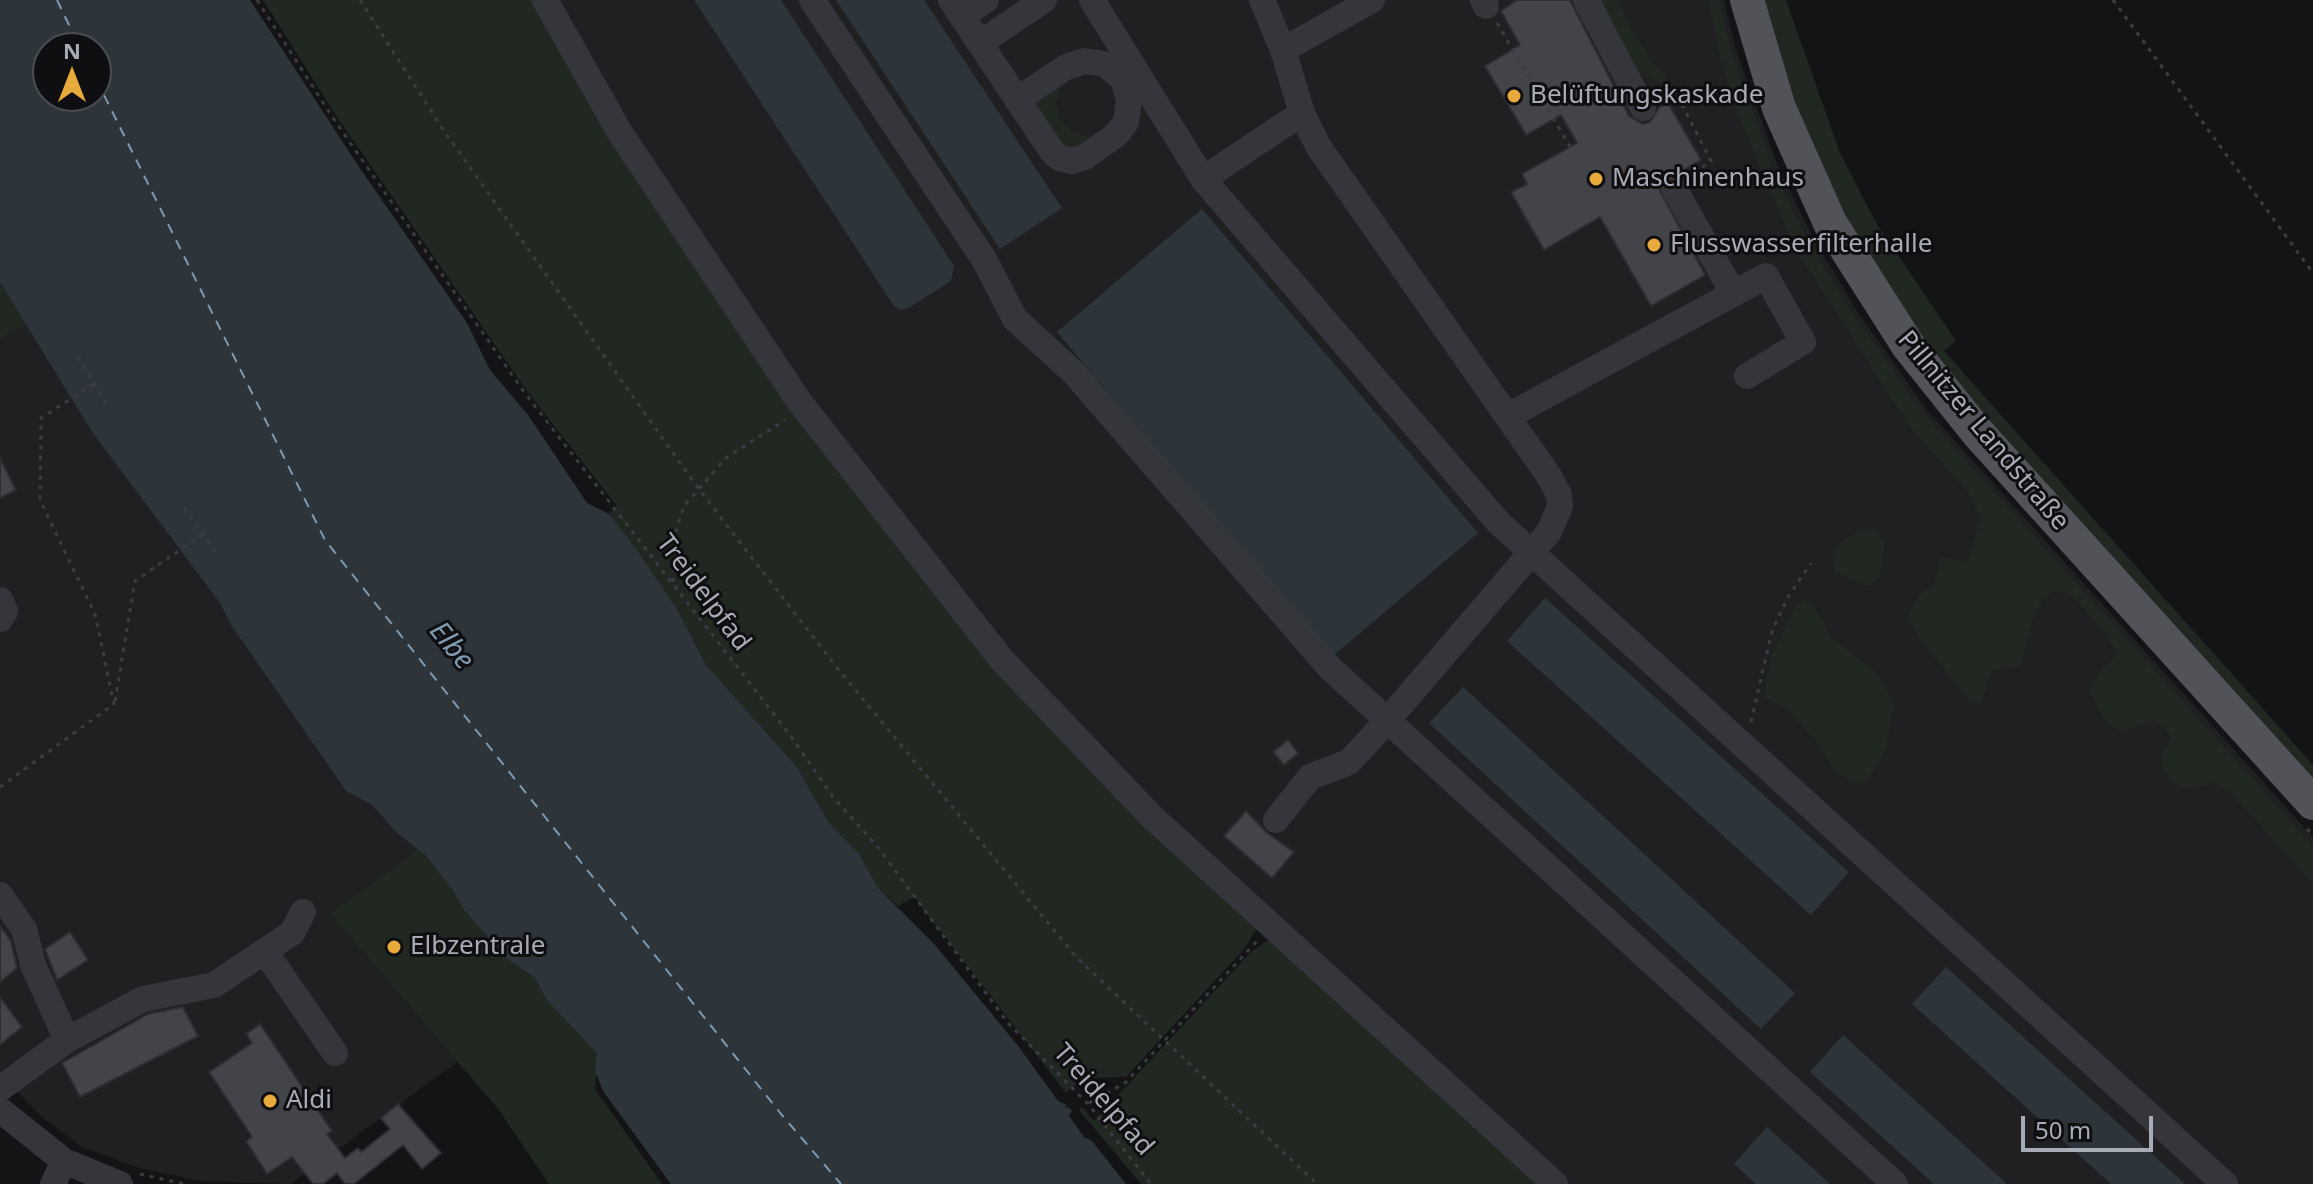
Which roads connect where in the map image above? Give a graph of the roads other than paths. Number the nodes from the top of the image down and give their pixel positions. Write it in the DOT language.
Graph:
graph roads {
  1 [pos="545,0"];
  2 [pos="812,0"];
  3 [pos="986,0"];
  4 [pos="1044,0"];
  5 [pos="1092,0"];
  6 [pos="1262,0"];
  7 [pos="1372,0"];
  8 [pos="1586,0"];
  9 [pos="1747,0"];
  10 [pos="957,8"];
  11 [pos="980,43"];
  12 [pos="1283,50"];
  13 [pos="1017,100"];
  14 [pos="1643,108"];
  15 [pos="1302,113"];
  16 [pos="1203,179"];
  17 [pos="1674,188"];
  18 [pos="1733,293"];
  19 [pos="1747,376"];
  20 [pos="1508,416"];
  21 [pos="1530,553"];
  22 [pos="0,600"];
  23 [pos="0,619"];
  24 [pos="1386,722"];
  25 [pos="2313,803"];
  26 [pos="1276,820"];
  27 [pos="0,895"];
  28 [pos="303,912"];
  29 [pos="266,953"];
  30 [pos="67,1040"];
  31 [pos="335,1053"];
  32 [pos="1,1088"];
  33 [pos="0,1110"];
  34 [pos="54,1165"];
  35 [pos="120,1184"];
  36 [pos="1555,1184"];
  37 [pos="1895,1184"];
  38 [pos="2225,1184"];
  1 -- 36 [label="street"];
  2 -- 24 [label="street"];
  3 -- 10 [label="street"];
  4 -- 11 [label="street"];
  5 -- 16 [label="street"];
  6 -- 12 [label="street"];
  7 -- 12 [label="street"];
  8 -- 14 [label="street"];
  9 -- 25 [label="main road, Pillnitzer Landstraße"];
  10 -- 11 [label="street"];
  11 -- 13 [label="street"];
  12 -- 15 [label="street"];
  15 -- 16 [label="street"];
  15 -- 20 [label="street"];
  16 -- 21 [label="street"];
  17 -- 18 [label="street"];
  18 -- 19 [label="street"];
  18 -- 20 [label="street"];
  20 -- 21 [label="street"];
  21 -- 24 [label="street"];
  21 -- 38 [label="street"];
  22 -- 23 [label="street"];
  24 -- 26 [label="street"];
  24 -- 37 [label="street"];
  27 -- 30 [label="street"];
  28 -- 29 [label="street"];
  29 -- 30 [label="street"];
  29 -- 31 [label="street"];
  30 -- 32 [label="street"];
  33 -- 34 [label="street"];
  34 -- 35 [label="street"];
}
